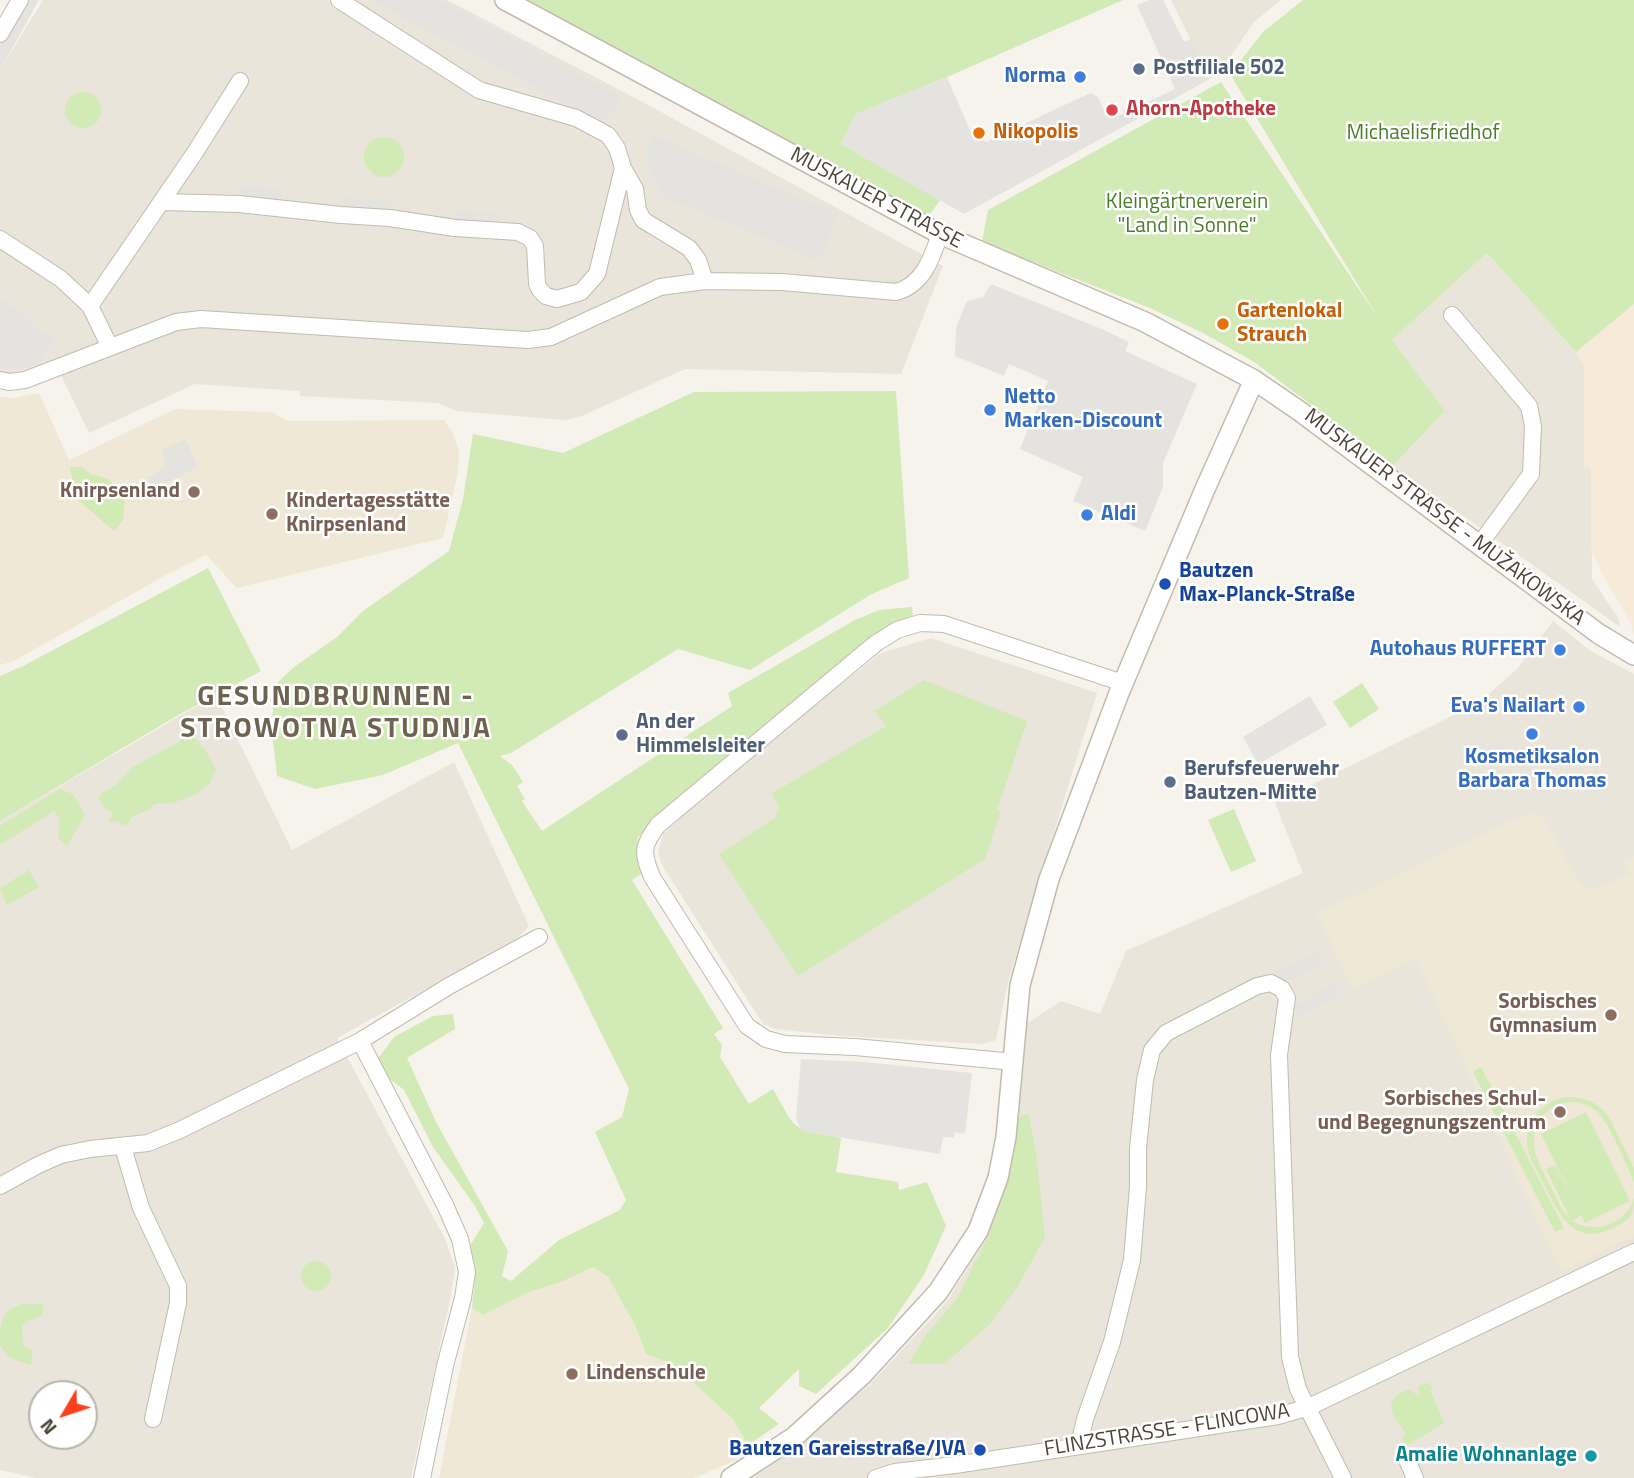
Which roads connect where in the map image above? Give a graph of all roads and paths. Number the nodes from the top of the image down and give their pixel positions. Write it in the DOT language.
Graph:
graph roads {
  1 [pos="20,0"];
  2 [pos="505,0"];
  3 [pos="344,3"];
  4 [pos="0,34"];
  5 [pos="240,80"];
  6 [pos="626,174"];
  7 [pos="162,202"];
  8 [pos="940,234"];
  9 [pos="0,239"];
  10 [pos="705,281"];
  11 [pos="90,306"];
  12 [pos="1452,315"];
  13 [pos="110,347"];
  14 [pos="0,380"];
  15 [pos="1254,380"];
  16 [pos="1480,544"];
  17 [pos="1634,655"];
  18 [pos="1123,683"];
  19 [pos="539,937"];
  20 [pos="360,1041"];
  21 [pos="1014,1062"];
  22 [pos="123,1147"];
  23 [pos="0,1186"];
  24 [pos="1634,1252"];
  25 [pos="1308,1407"];
  26 [pos="153,1419"];
  27 [pos="1079,1445"];
  28 [pos="1407,1460"];
  29 [pos="422,1478"];
  30 [pos="732,1478"];
  31 [pos="876,1478"];
  32 [pos="1343,1478"];
  33 [pos="1415,1478"];
  1 -- 4 [label="street"];
  2 -- 8 [label="street, MUSKAUER STRASSE"];
  3 -- 6 [label="street"];
  5 -- 7 [label="street"];
  6 -- 7 [label="street"];
  6 -- 10 [label="street"];
  7 -- 11 [label="street"];
  8 -- 10 [label="street"];
  8 -- 15 [label="street, MUSKAUER STRASSE"];
  9 -- 11 [label="street"];
  10 -- 13 [label="street"];
  11 -- 13 [label="street"];
  12 -- 16 [label="street"];
  13 -- 14 [label="street"];
  15 -- 16 [label="street, MUSKAUER STRASSE - MUŽAKOWSKA"];
  15 -- 18 [label="street"];
  16 -- 17 [label="street, MUSKAUER STRASSE - MUŽAKOWSKA"];
  18 -- 21 [label="street"];
  18 -- 21 [label="street"];
  19 -- 20 [label="street"];
  20 -- 22 [label="street"];
  20 -- 29 [label="street"];
  21 -- 30 [label="street"];
  22 -- 23 [label="street"];
  22 -- 26 [label="street"];
  24 -- 25 [label="street, FLINZSTRASSE - FLINCOWA"];
  25 -- 27 [label="street, FLINZSTRASSE - FLINCOWA"];
  25 -- 27 [label="street"];
  25 -- 32 [label="street"];
  27 -- 31 [label="street, FLINZSTRASSE - FLINCOWA"];
  28 -- 33 [label="street"];
}
